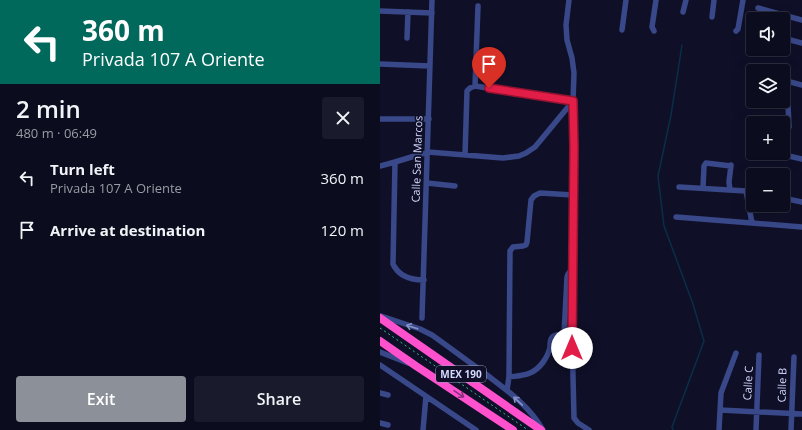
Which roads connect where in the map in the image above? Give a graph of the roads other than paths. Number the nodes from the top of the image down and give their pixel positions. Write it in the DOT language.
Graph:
graph roads {
  1 [pos="432,0"];
  2 [pos="568,0"];
  3 [pos="626,0"];
  4 [pos="656,0"];
  5 [pos="686,0"];
  6 [pos="714,0"];
  7 [pos="743,0"];
  8 [pos="478,6"];
  9 [pos="758,8"];
  10 [pos="380,11"];
  11 [pos="408,12"];
  12 [pos="684,12"];
  13 [pos="432,13"];
  14 [pos="712,17"];
  15 [pos="802,20"];
  16 [pos="622,30"];
  17 [pos="654,30"];
  18 [pos="736,31"];
  19 [pos="407,38"];
  20 [pos="790,40"];
  21 [pos="802,43"];
  22 [pos="380,64"];
  23 [pos="430,66"];
  24 [pos="790,81"];
  25 [pos="802,85"];
  26 [pos="475,86"];
  27 [pos="573,101"];
  28 [pos="380,119"];
  29 [pos="428,119"];
  30 [pos="428,152"];
  31 [pos="465,155"];
  32 [pos="790,156"];
  33 [pos="802,159"];
  34 [pos="395,162"];
  35 [pos="380,166"];
  36 [pos="426,183"];
  37 [pos="455,186"];
  38 [pos="679,187"];
  39 [pos="702,188"];
  40 [pos="730,190"];
  41 [pos="746,191"];
  42 [pos="573,195"];
  43 [pos="790,199"];
  44 [pos="802,202"];
  45 [pos="750,212"];
  46 [pos="676,217"];
  47 [pos="752,223"];
  48 [pos="802,227"];
  49 [pos="573,268"];
  50 [pos="424,280"];
  51 [pos="382,316"];
  52 [pos="422,318"];
  53 [pos="572,334"];
  54 [pos="564,335"];
  55 [pos="380,341"];
  56 [pos="380,352"];
  57 [pos="736,353"];
  58 [pos="759,354"];
  59 [pos="794,357"];
  60 [pos="380,365"];
  61 [pos="416,366"];
  62 [pos="509,377"];
  63 [pos="507,390"];
  64 [pos="380,393"];
  65 [pos="388,395"];
  66 [pos="426,396"];
  67 [pos="720,410"];
  68 [pos="756,412"];
  69 [pos="791,413"];
  70 [pos="802,414"];
  71 [pos="380,423"];
  72 [pos="388,425"];
  73 [pos="423,430"];
  74 [pos="476,430"];
  75 [pos="513,430"];
  76 [pos="542,430"];
  77 [pos="589,430"];
  78 [pos="719,430"];
  79 [pos="756,430"];
  80 [pos="791,430"];
  1 -- 13 [label="street, Calle San Marcos"];
  2 -- 27 [label="street"];
  3 -- 16 [label="street"];
  4 -- 17 [label="street"];
  5 -- 12 [label="street"];
  6 -- 14 [label="street"];
  7 -- 18 [label="street"];
  8 -- 26 [label="street"];
  9 -- 15 [label="street"];
  10 -- 11 [label="street"];
  11 -- 13 [label="street"];
  11 -- 19 [label="street"];
  13 -- 23 [label="street, Calle San Marcos"];
  20 -- 21 [label="street"];
  22 -- 23 [label="street"];
  23 -- 29 [label="street, Calle San Marcos"];
  24 -- 25 [label="street"];
  26 -- 27 [label="street"];
  26 -- 31 [label="street"];
  27 -- 31 [label="street"];
  27 -- 42 [label="street"];
  28 -- 29 [label="street"];
  29 -- 30 [label="street, Calle San Marcos"];
  30 -- 31 [label="street"];
  30 -- 34 [label="street"];
  30 -- 36 [label="street, Calle San Marcos"];
  32 -- 33 [label="street"];
  34 -- 35 [label="street"];
  34 -- 50 [label="street"];
  36 -- 37 [label="street"];
  36 -- 50 [label="street, Calle San Marcos"];
  38 -- 39 [label="street"];
  39 -- 40 [label="street"];
  39 -- 40 [label="street"];
  40 -- 41 [label="street"];
  42 -- 49 [label="street"];
  42 -- 62 [label="street"];
  43 -- 44 [label="street"];
  45 -- 47 [label="street"];
  46 -- 47 [label="street"];
  47 -- 48 [label="street"];
  49 -- 53 [label="street"];
  49 -- 54 [label="street"];
  50 -- 52 [label="street, Calle San Marcos"];
  63 -- 51 [label="street, one-way"];
  51 -- 76 [label="highway, MEX 190"];
  53 -- 54 [label="street"];
  53 -- 77 [label="street"];
  54 -- 62 [label="street"];
  55 -- 61 [label="highway, MEX 190"];
  56 -- 61 [label="street"];
  57 -- 67 [label="street"];
  58 -- 68 [label="street, Calle C"];
  59 -- 69 [label="street, Calle B"];
  60 -- 66 [label="street"];
  61 -- 75 [label="highway, MEX 190, one-way"];
  62 -- 63 [label="street"];
  76 -- 63 [label="street, one-way"];
  64 -- 65 [label="street"];
  66 -- 73 [label="street"];
  66 -- 74 [label="street"];
  67 -- 68 [label="street"];
  67 -- 78 [label="street"];
  68 -- 69 [label="street"];
  68 -- 79 [label="street, Calle C"];
  69 -- 70 [label="street"];
  69 -- 80 [label="street, Calle B"];
  71 -- 72 [label="street"];
}
